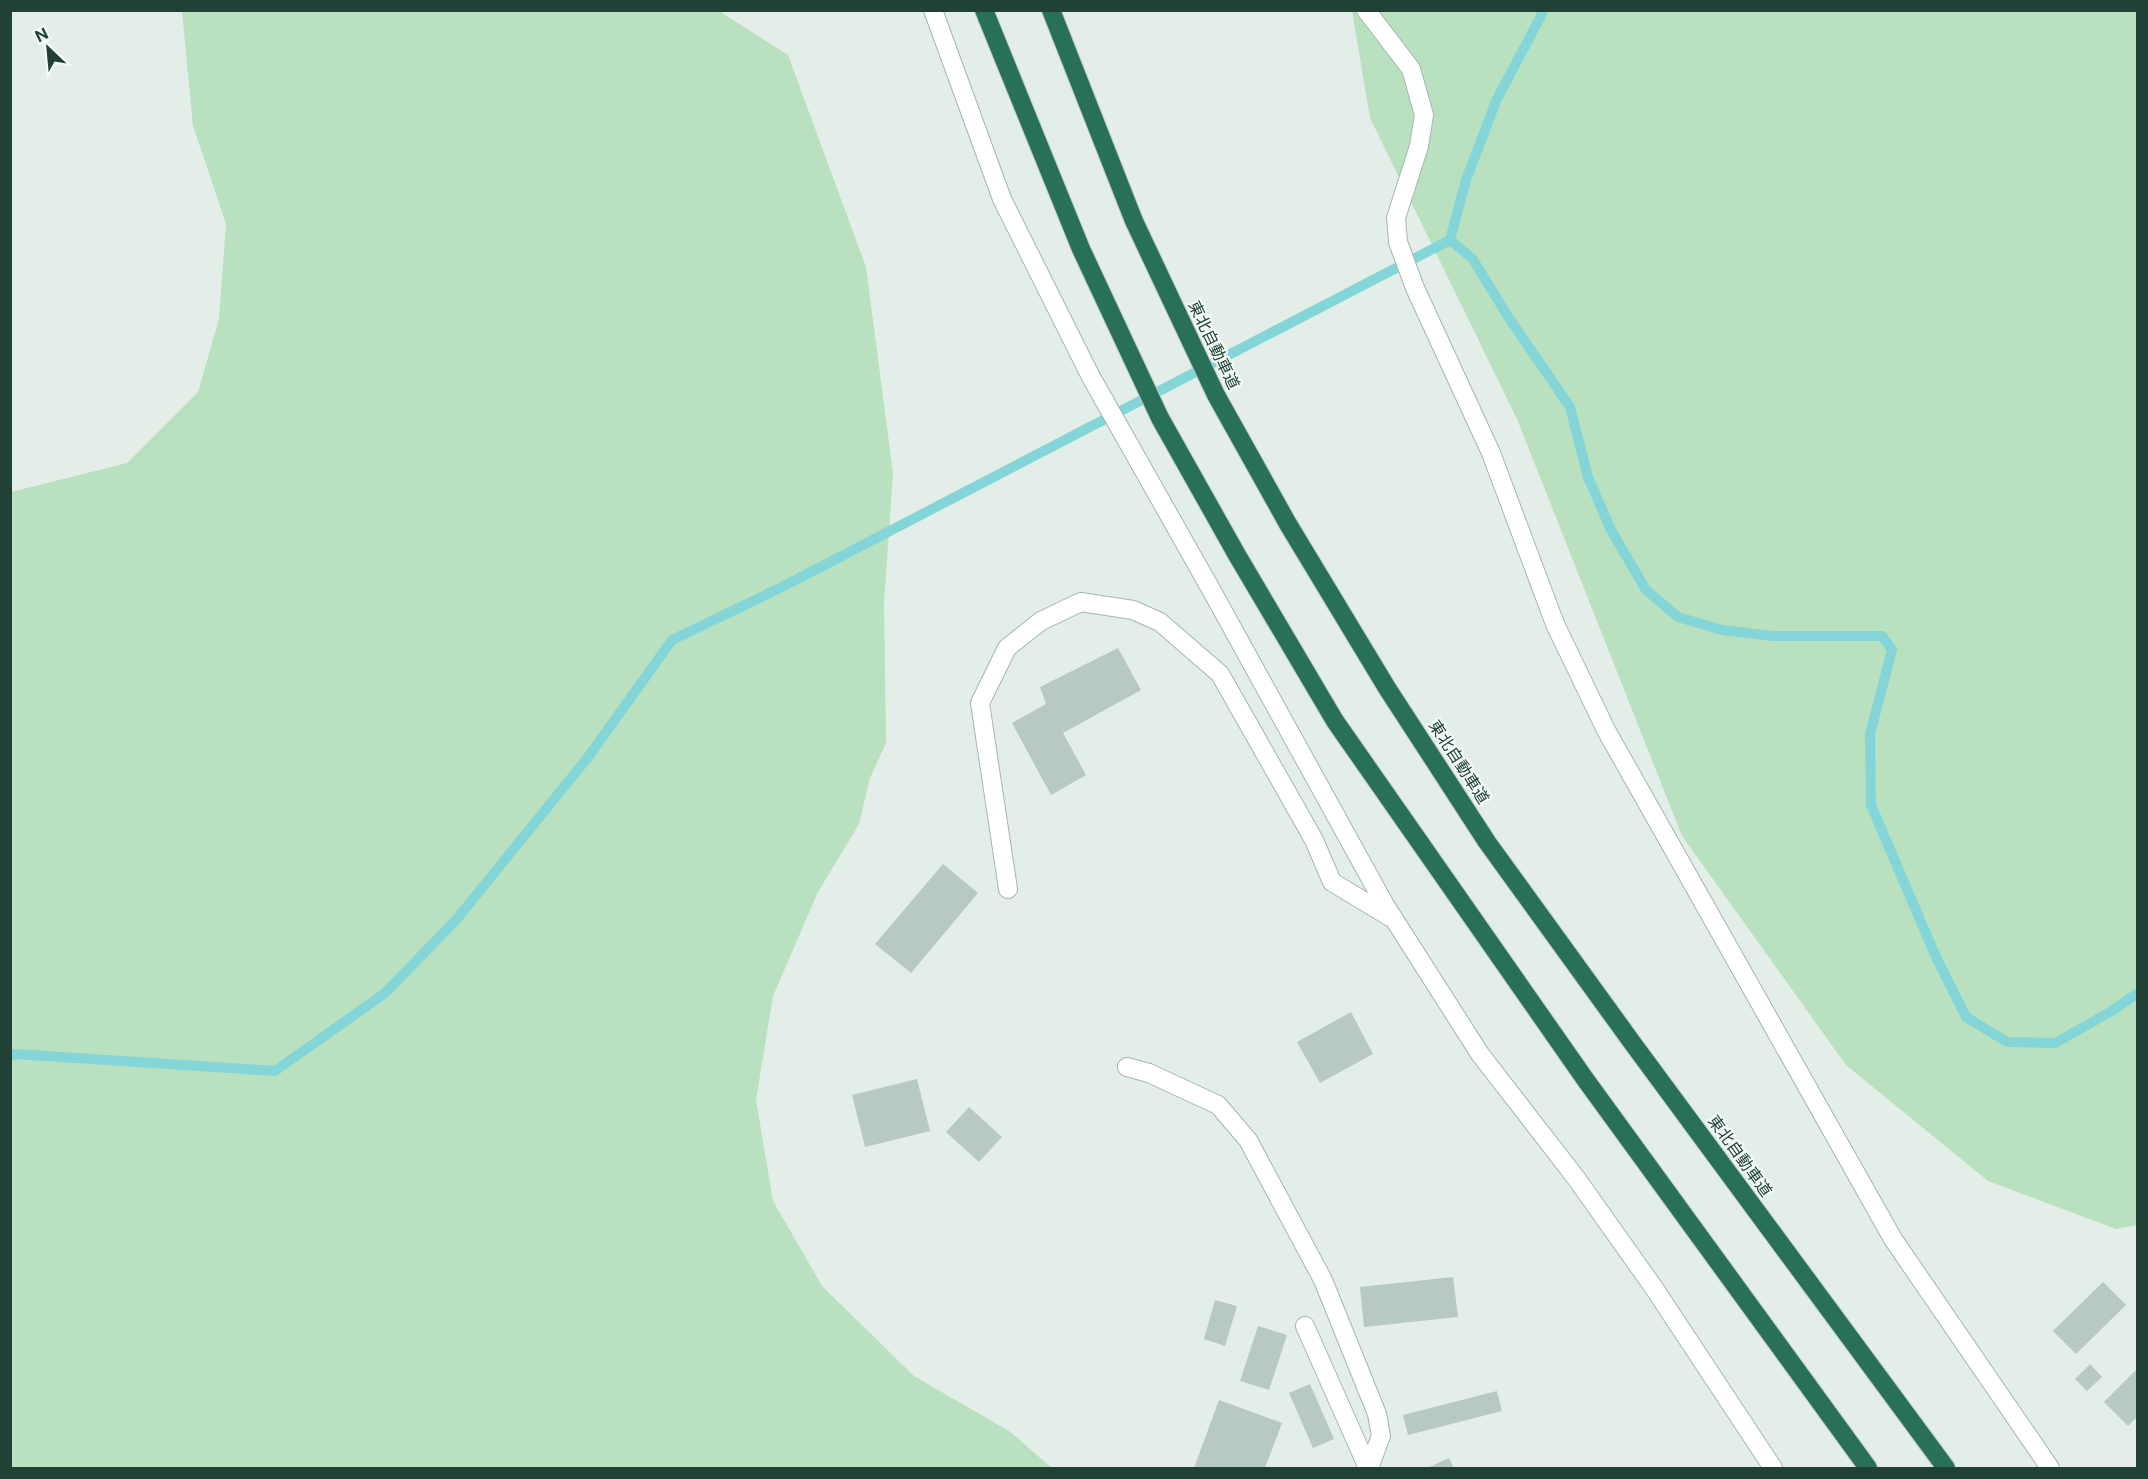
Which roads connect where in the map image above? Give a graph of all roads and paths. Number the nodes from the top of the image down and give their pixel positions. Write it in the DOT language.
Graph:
graph roads {
  1 [pos="933,10"];
  2 [pos="984,10"];
  3 [pos="1051,10"];
  4 [pos="1366,10"];
  5 [pos="1008,889"];
  6 [pos="1394,920"];
  7 [pos="1127,1067"];
  8 [pos="1305,1326"];
  9 [pos="1368,1468"];
  10 [pos="1773,1468"];
  11 [pos="1868,1468"];
  12 [pos="1946,1468"];
  13 [pos="2050,1468"];
  1 -- 6 [label="street"];
  2 -- 11 [label="highway"];
  3 -- 12 [label="highway, 東北自動車道"];
  4 -- 13 [label="street"];
  5 -- 6 [label="street"];
  6 -- 10 [label="street"];
  7 -- 9 [label="street"];
  8 -- 9 [label="street"];
}
